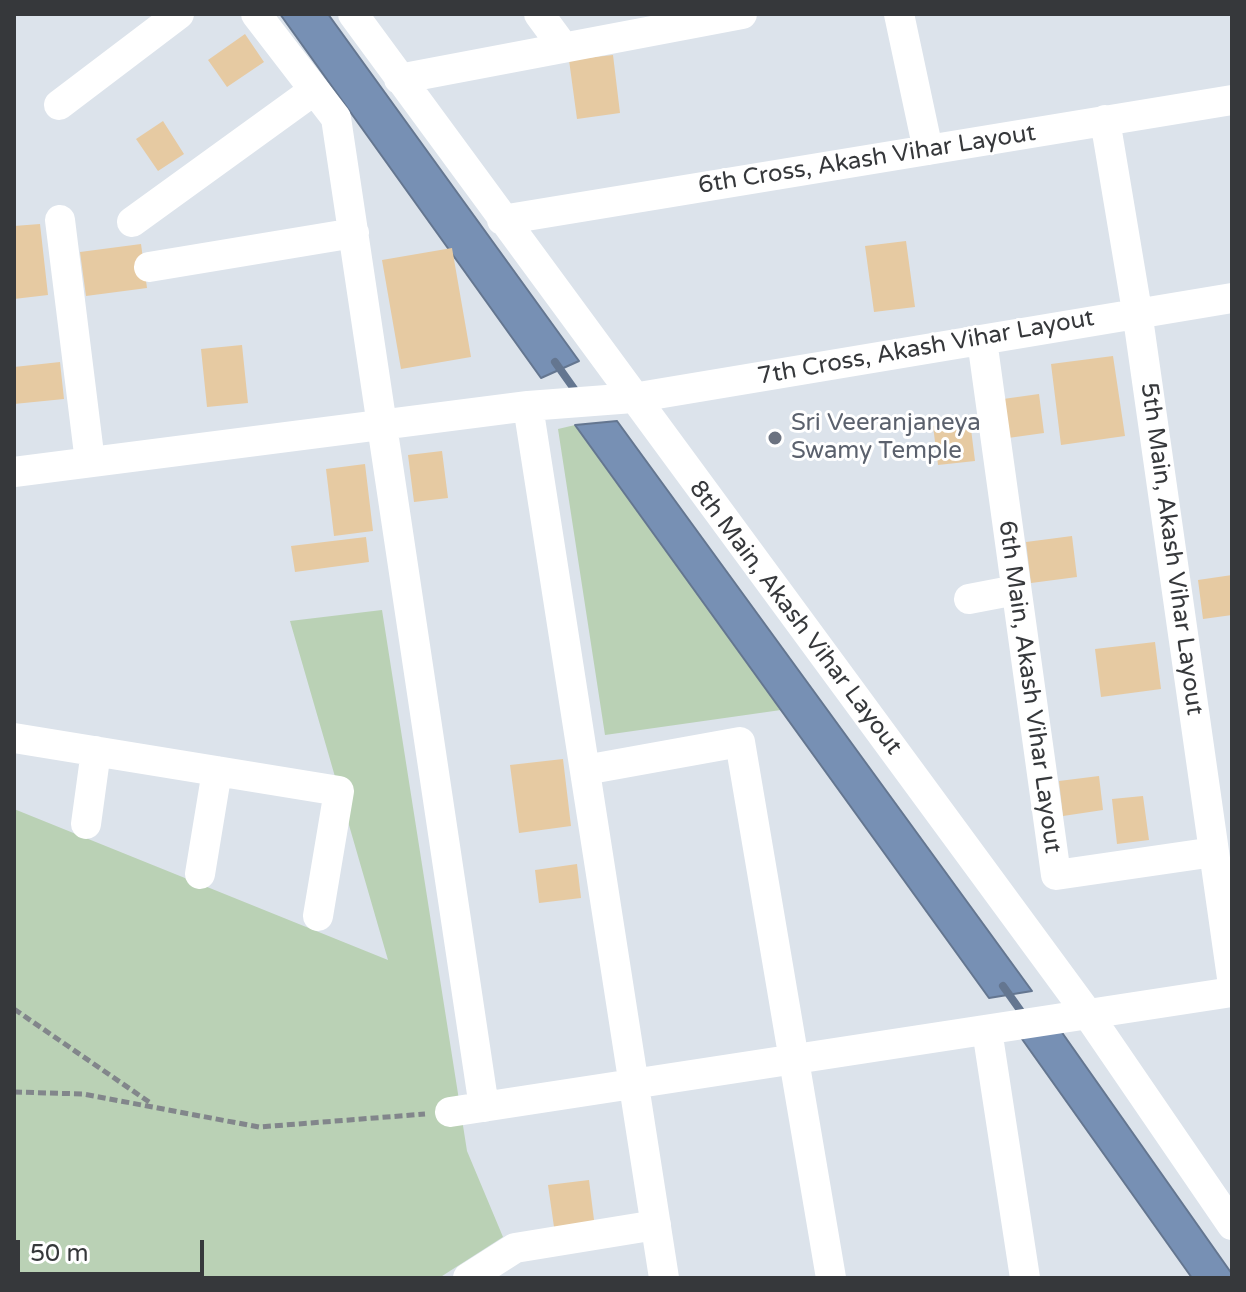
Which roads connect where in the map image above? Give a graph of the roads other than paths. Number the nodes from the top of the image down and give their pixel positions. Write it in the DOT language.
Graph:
graph roads {
  1 [pos="179,14"];
  2 [pos="256,14"];
  3 [pos="353,14"];
  4 [pos="539,14"];
  5 [pos="742,14"];
  6 [pos="899,14"];
  7 [pos="564,48"];
  8 [pos="399,79"];
  9 [pos="313,91"];
  10 [pos="1232,100"];
  11 [pos="59,105"];
  12 [pos="1105,120"];
  13 [pos="928,150"];
  14 [pos="60,220"];
  15 [pos="502,220"];
  16 [pos="132,222"];
  17 [pos="354,233"];
  18 [pos="149,267"];
  19 [pos="1232,298"];
  20 [pos="1137,311"];
  21 [pos="982,340"];
  22 [pos="626,399"];
  23 [pos="528,406"];
  24 [pos="384,426"];
  25 [pos="90,462"];
  26 [pos="14,472"];
  27 [pos="1016,590"];
  28 [pos="969,599"];
  29 [pos="14,738"];
  30 [pos="96,751"];
  31 [pos="585,770"];
  32 [pos="217,771"];
  33 [pos="86,824"];
  34 [pos="1214,852"];
  35 [pos="200,874"];
  36 [pos="318,916"];
  37 [pos="1232,978"];
  38 [pos="1232,992"];
  39 [pos="1080,1014"];
  40 [pos="987,1030"];
  41 [pos="794,1059"];
  42 [pos="634,1084"];
  43 [pos="484,1107"];
  44 [pos="450,1112"];
  45 [pos="656,1225"];
  46 [pos="1232,1225"];
  47 [pos="468,1278"];
  48 [pos="664,1278"];
  49 [pos="831,1278"];
  50 [pos="1025,1278"];
  1 -- 11 [label="street"];
  2 -- 9 [label="street"];
  3 -- 8 [label="street, 8th Main, Akash Vihar Layout"];
  4 -- 7 [label="street"];
  5 -- 7 [label="street"];
  6 -- 13 [label="street"];
  7 -- 8 [label="street"];
  8 -- 15 [label="street, 8th Main, Akash Vihar Layout"];
  9 -- 16 [label="street"];
  9 -- 17 [label="street"];
  10 -- 12 [label="street, 6th Cross, Akash Vihar Layout"];
  12 -- 13 [label="street, 6th Cross, Akash Vihar Layout"];
  12 -- 20 [label="street, 5th Main, Akash Vihar Layout"];
  13 -- 15 [label="street, 6th Cross, Akash Vihar Layout"];
  14 -- 25 [label="street"];
  15 -- 22 [label="street, 8th Main, Akash Vihar Layout"];
  17 -- 18 [label="street"];
  17 -- 24 [label="street"];
  19 -- 20 [label="street, 7th Cross, Akash Vihar Layout"];
  20 -- 21 [label="street, 7th Cross, Akash Vihar Layout"];
  20 -- 34 [label="street, 5th Main, Akash Vihar Layout"];
  21 -- 22 [label="street, 7th Cross, Akash Vihar Layout"];
  21 -- 27 [label="street, 6th Main, Akash Vihar Layout"];
  22 -- 23 [label="street, 7th Cross, Akash Vihar Layout"];
  22 -- 39 [label="street, 8th Main, Akash Vihar Layout"];
  23 -- 24 [label="street, 7th Cross, Akash Vihar Layout"];
  23 -- 31 [label="street"];
  24 -- 25 [label="street, 7th Cross, Akash Vihar Layout"];
  24 -- 43 [label="street"];
  25 -- 26 [label="street, 7th Cross, Akash Vihar Layout"];
  27 -- 28 [label="street"];
  27 -- 34 [label="street, 6th Main, Akash Vihar Layout"];
  29 -- 30 [label="street"];
  30 -- 32 [label="street"];
  30 -- 33 [label="street"];
  31 -- 41 [label="street"];
  31 -- 42 [label="street"];
  32 -- 35 [label="street"];
  32 -- 36 [label="street"];
  34 -- 37 [label="street, 5th Main, Akash Vihar Layout"];
  38 -- 39 [label="street"];
  39 -- 40 [label="street"];
  39 -- 46 [label="street, 8th Main, Akash Vihar Layout"];
  40 -- 41 [label="street"];
  40 -- 50 [label="street"];
  41 -- 42 [label="street"];
  41 -- 49 [label="street"];
  42 -- 43 [label="street"];
  42 -- 45 [label="street"];
  43 -- 44 [label="street"];
  45 -- 47 [label="street"];
  45 -- 48 [label="street"];
}
